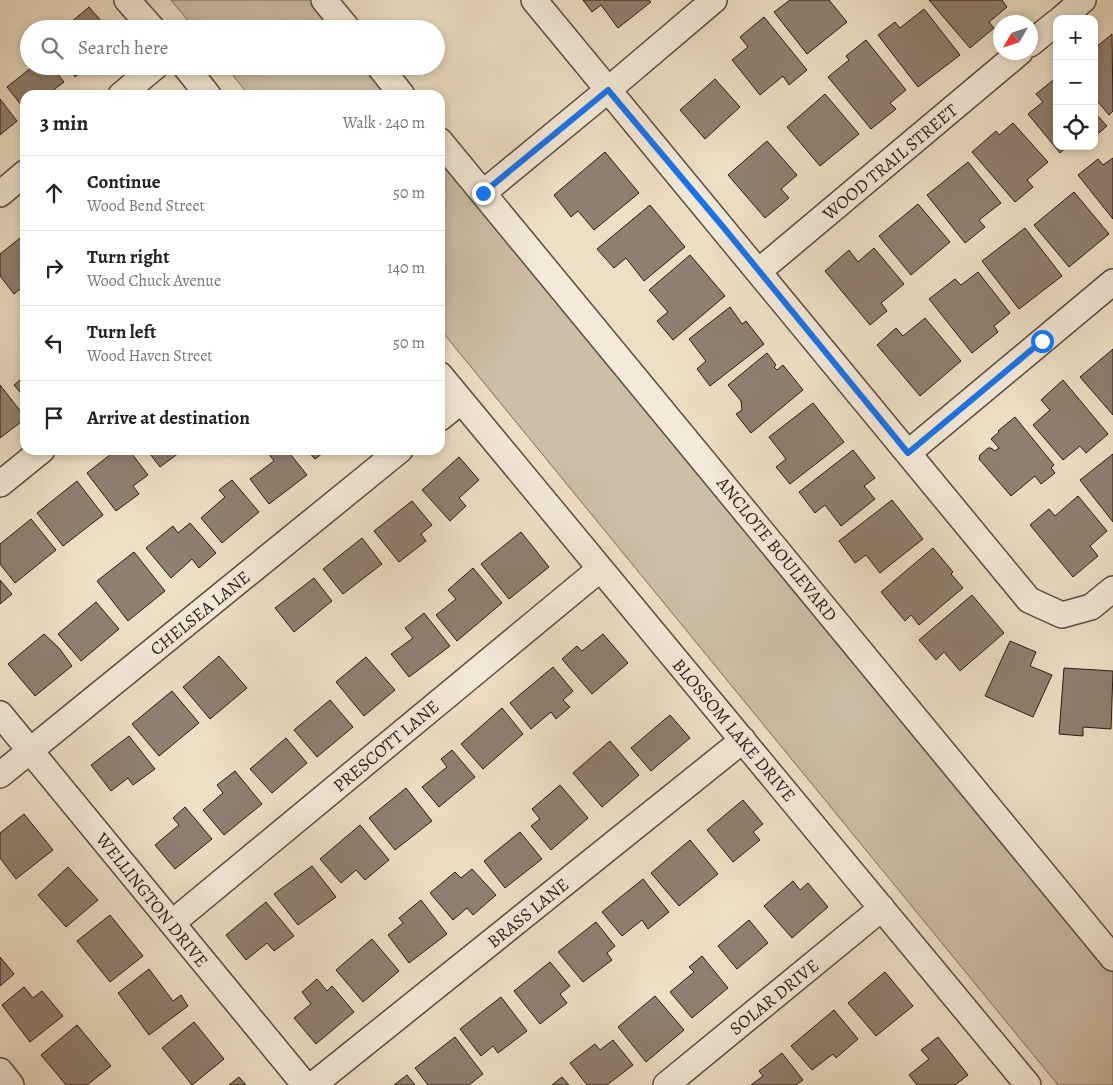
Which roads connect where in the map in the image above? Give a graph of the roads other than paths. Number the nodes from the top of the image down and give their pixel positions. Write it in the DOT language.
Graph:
graph roads {
  1 [pos="127,0"];
  2 [pos="324,0"];
  3 [pos="534,0"];
  4 [pos="714,0"];
  5 [pos="1083,0"];
  6 [pos="1066,15"];
  7 [pos="145,20"];
  8 [pos="341,20"];
  9 [pos="1053,25"];
  10 [pos="1038,37"];
  11 [pos="1010,60"];
  12 [pos="145,75"];
  13 [pos="192,75"];
  14 [pos="386,75"];
  15 [pos="127,90"];
  16 [pos="204,90"];
  17 [pos="398,90"];
  18 [pos="608,90"];
  19 [pos="445,147"];
  20 [pos="20,177"];
  21 [pos="483,193"];
  22 [pos="0,194"];
  23 [pos="759,271"];
  24 [pos="1113,282"];
  25 [pos="445,381"];
  26 [pos="461,401"];
  27 [pos="445,414"];
  28 [pos="908,453"];
  29 [pos="36,455"];
  30 [pos="394,455"];
  31 [pos="0,484"];
  32 [pos="600,569"];
  33 [pos="1113,590"];
  34 [pos="0,714"];
  35 [pos="743,740"];
  36 [pos="30,751"];
  37 [pos="0,776"];
  38 [pos="882,908"];
  39 [pos="172,923"];
  40 [pos="1113,958"];
  41 [pos="0,1072"];
  42 [pos="1023,1084"];
  43 [pos="11,1085"];
  44 [pos="305,1085"];
  45 [pos="313,1085"];
  46 [pos="666,1085"];
  1 -- 7 [label="street"];
  2 -- 8 [label="street"];
  3 -- 18 [label="street"];
  4 -- 18 [label="street"];
  5 -- 6 [label="street"];
  9 -- 10 [label="street"];
  11 -- 23 [label="street, WOOD TRAIL STREET"];
  12 -- 15 [label="street"];
  13 -- 16 [label="street"];
  14 -- 17 [label="street"];
  18 -- 21 [label="street"];
  18 -- 23 [label="street"];
  19 -- 21 [label="street, ANCLOTE BOULEVARD"];
  20 -- 22 [label="street"];
  21 -- 40 [label="street, ANCLOTE BOULEVARD"];
  23 -- 28 [label="street"];
  24 -- 28 [label="street"];
  25 -- 26 [label="street, BLOSSOM LAKE DRIVE"];
  26 -- 27 [label="street"];
  26 -- 32 [label="street, BLOSSOM LAKE DRIVE"];
  28 -- 33 [label="street"];
  29 -- 31 [label="street"];
  30 -- 36 [label="street, CHELSEA LANE"];
  32 -- 35 [label="street, BLOSSOM LAKE DRIVE"];
  32 -- 39 [label="street, PRESCOTT LANE"];
  34 -- 36 [label="street, WELLINGTON DRIVE"];
  35 -- 38 [label="street, BLOSSOM LAKE DRIVE"];
  35 -- 45 [label="street, BRASS LANE"];
  36 -- 37 [label="street, CHELSEA LANE"];
  36 -- 39 [label="street, WELLINGTON DRIVE"];
  38 -- 42 [label="street, BLOSSOM LAKE DRIVE"];
  38 -- 46 [label="street, SOLAR DRIVE"];
  39 -- 44 [label="street, WELLINGTON DRIVE"];
  41 -- 43 [label="street"];
}
